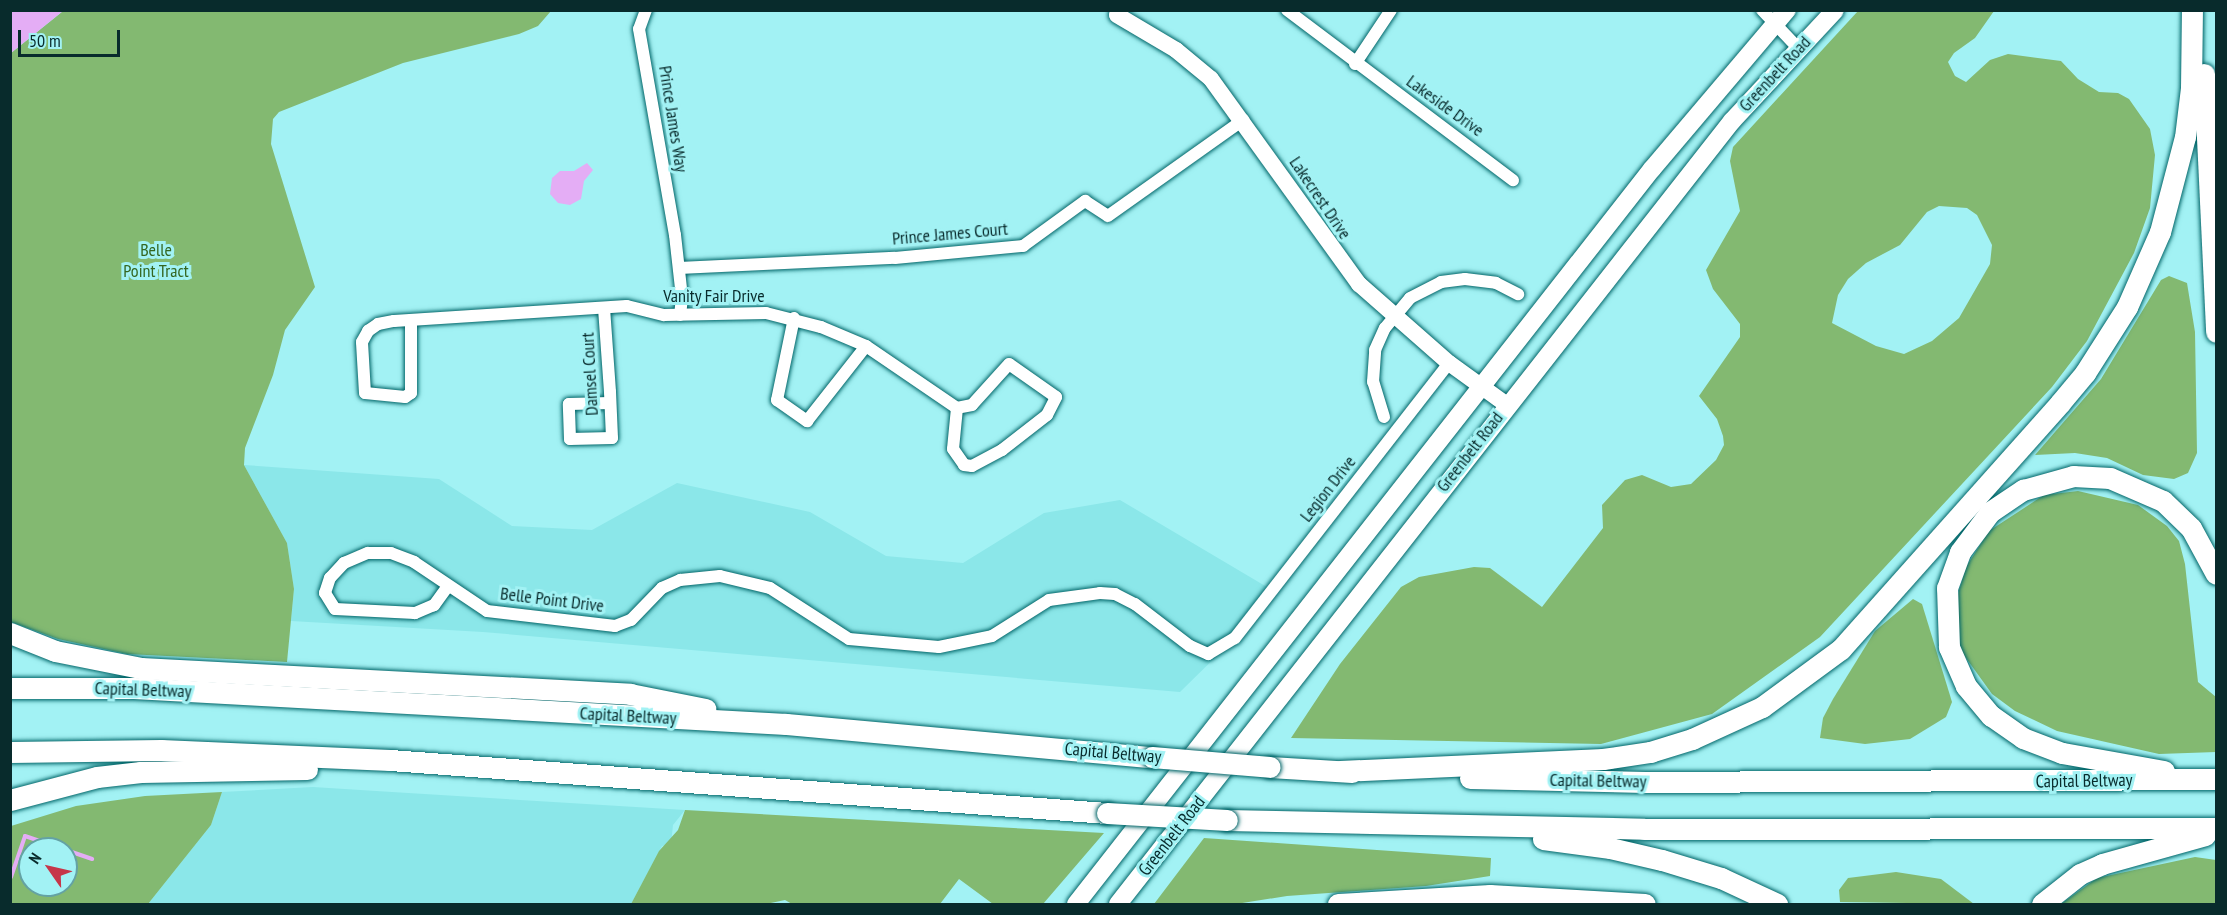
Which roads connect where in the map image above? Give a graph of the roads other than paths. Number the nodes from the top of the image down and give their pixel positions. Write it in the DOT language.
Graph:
graph roads {
  1 [pos="646,10"];
  2 [pos="1287,10"];
  3 [pos="1391,10"];
  4 [pos="1835,10"];
  5 [pos="2192,10"];
  6 [pos="2204,10"];
  7 [pos="1115,12"];
  8 [pos="1775,15"];
  9 [pos="1798,48"];
  10 [pos="1355,64"];
  11 [pos="1243,120"];
  12 [pos="1513,180"];
  13 [pos="679,268"];
  14 [pos="1518,294"];
  15 [pos="604,308"];
  16 [pos="680,315"];
  17 [pos="1393,317"];
  18 [pos="794,318"];
  19 [pos="411,320"];
  20 [pos="2217,332"];
  21 [pos="866,346"];
  22 [pos="1449,363"];
  23 [pos="1480,386"];
  24 [pos="610,403"];
  25 [pos="1507,405"];
  26 [pos="957,408"];
  27 [pos="1384,417"];
  28 [pos="2217,574"];
  29 [pos="448,586"];
  30 [pos="10,633"];
  31 [pos="1235,638"];
  32 [pos="10,688"];
  33 [pos="786,724"];
  34 [pos="10,752"];
  35 [pos="538,769"];
  36 [pos="1340,771"];
  37 [pos="2216,779"];
  38 [pos="10,800"];
  39 [pos="1441,827"];
  40 [pos="2217,830"];
  41 [pos="1076,904"];
  42 [pos="1118,904"];
  43 [pos="1338,904"];
  44 [pos="1645,904"];
  45 [pos="1777,904"];
  46 [pos="2042,904"];
  1 -- 13 [label="street, Prince James Way"];
  2 -- 10 [label="street, Lakeside Drive"];
  3 -- 10 [label="street"];
  4 -- 9 [label="main road, Greenbelt Road"];
  5 -- 36 [label="highway"];
  6 -- 20 [label="highway"];
  7 -- 11 [label="street, Lakecrest Drive"];
  8 -- 9 [label="street"];
  8 -- 23 [label="main road, Greenbelt Road"];
  9 -- 25 [label="main road, Greenbelt Road"];
  10 -- 12 [label="street, Lakeside Drive"];
  11 -- 13 [label="street, Prince James Court"];
  11 -- 17 [label="street, Lakecrest Drive"];
  13 -- 16 [label="street"];
  14 -- 17 [label="street"];
  15 -- 16 [label="street, Vanity Fair Drive"];
  15 -- 19 [label="street, Vanity Fair Drive"];
  15 -- 24 [label="street, Damsel Court"];
  16 -- 18 [label="street, Vanity Fair Drive"];
  17 -- 22 [label="street, Lakecrest Drive"];
  17 -- 27 [label="street"];
  18 -- 21 [label="street, Vanity Fair Drive"];
  18 -- 21 [label="street"];
  19 -- 19 [label="street, Vanity Fair Drive"];
  21 -- 26 [label="street, Vanity Fair Drive"];
  22 -- 23 [label="street, Lakecrest Drive"];
  22 -- 31 [label="street, Legion Drive"];
  23 -- 25 [label="street, Lakecrest Drive"];
  23 -- 41 [label="main road, Greenbelt Road"];
  24 -- 24 [label="street, Damsel Court"];
  25 -- 42 [label="main road, Greenbelt Road"];
  26 -- 26 [label="street"];
  28 -- 37 [label="highway"];
  29 -- 29 [label="street, Belle Point Drive"];
  29 -- 31 [label="street, Belle Point Drive"];
  30 -- 33 [label="highway"];
  32 -- 33 [label="highway, Capital Beltway"];
  33 -- 36 [label="highway, Capital Beltway, bridge"];
  34 -- 35 [label="highway"];
  35 -- 38 [label="highway"];
  35 -- 39 [label="highway, bridge"];
  36 -- 37 [label="highway, Capital Beltway"];
  39 -- 40 [label="highway"];
  39 -- 45 [label="highway"];
  40 -- 46 [label="highway"];
  43 -- 44 [label="highway"];
}
